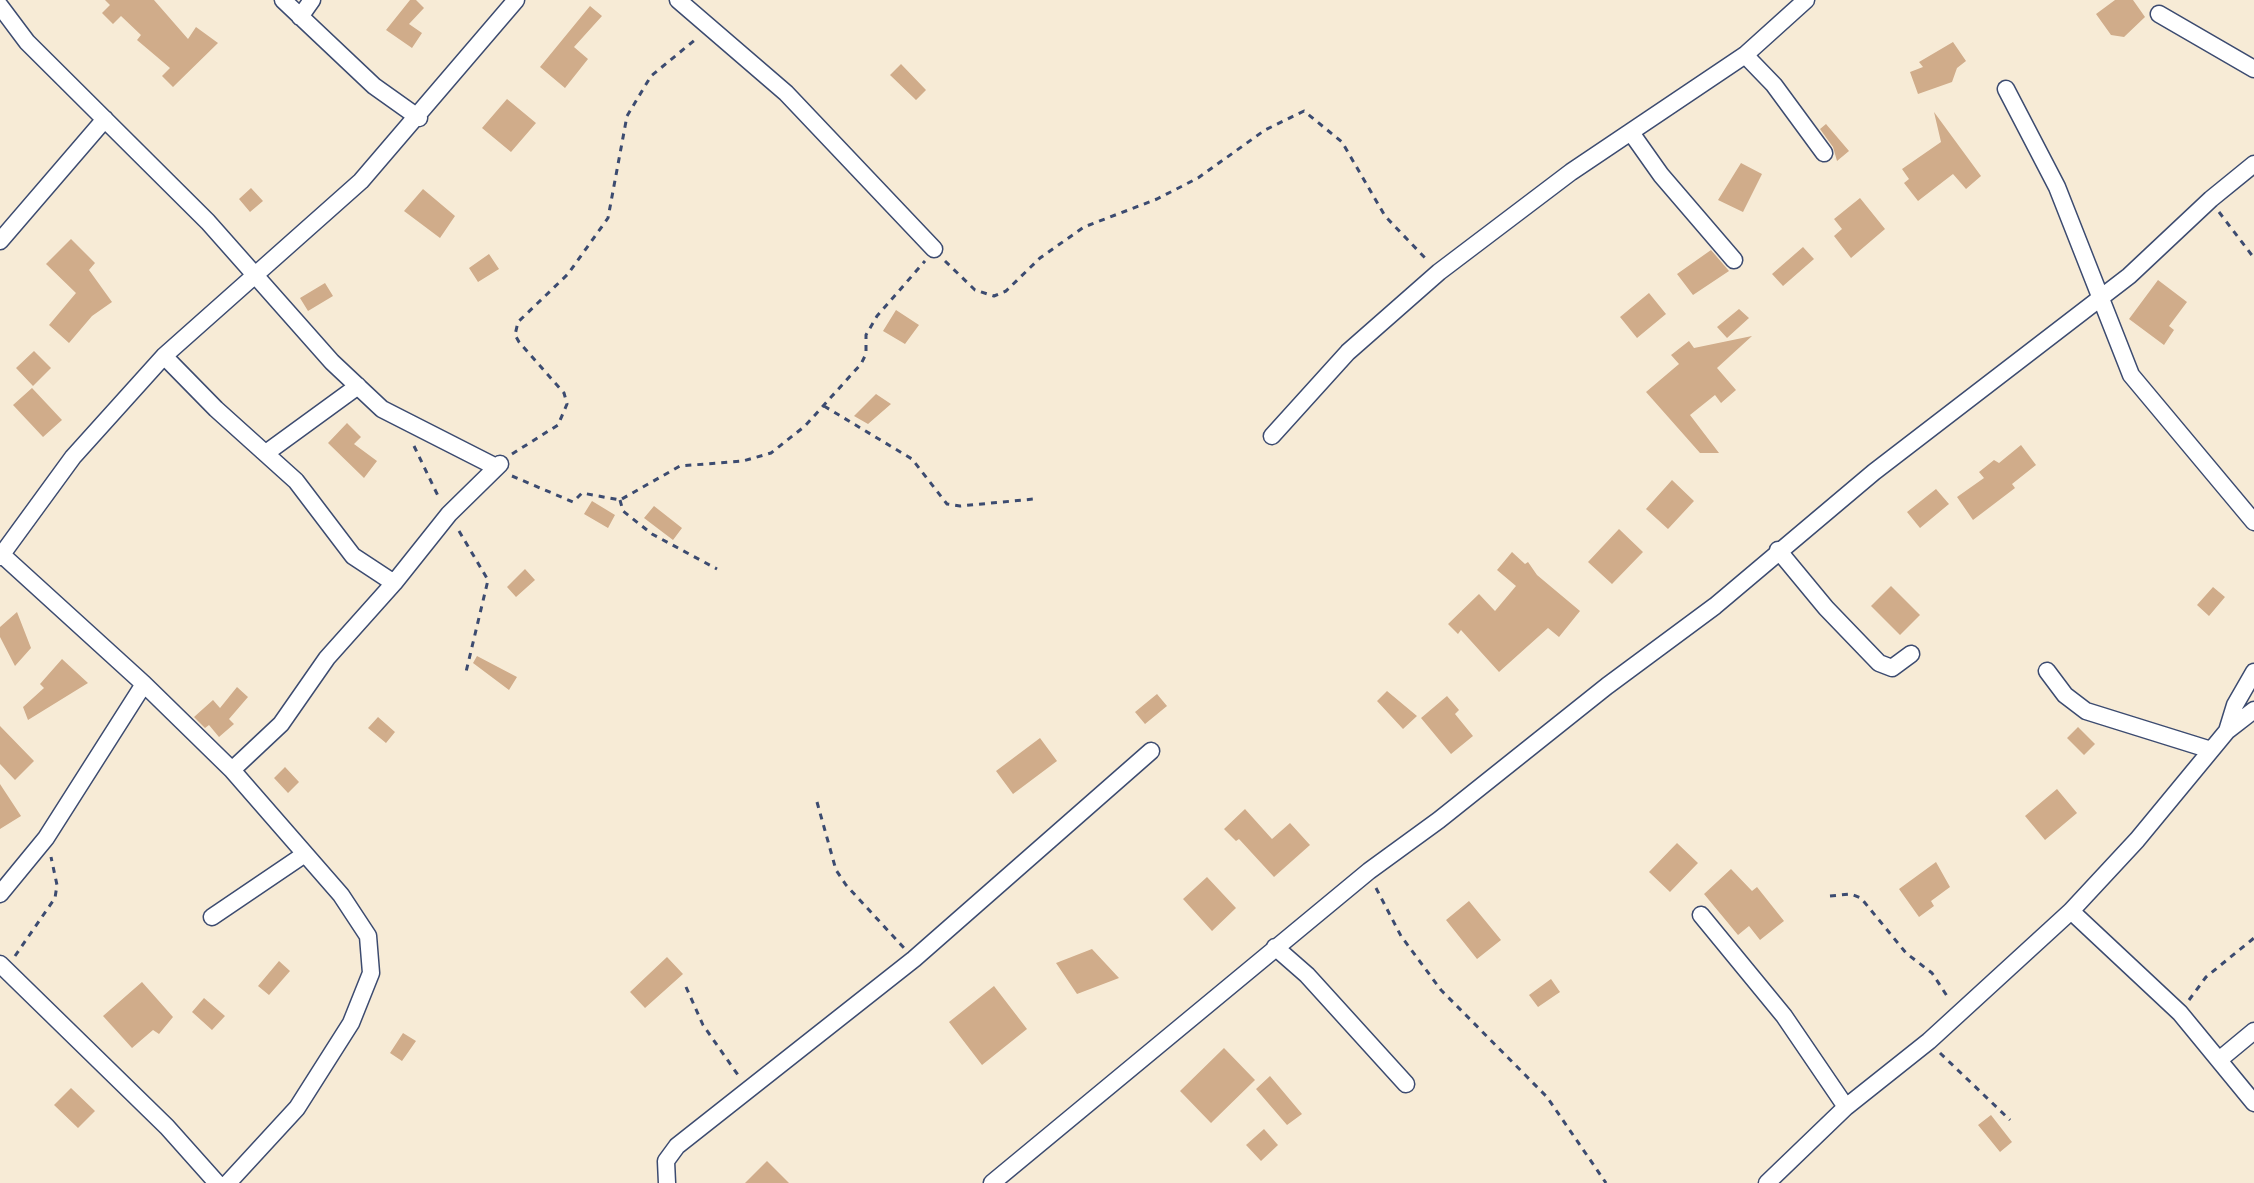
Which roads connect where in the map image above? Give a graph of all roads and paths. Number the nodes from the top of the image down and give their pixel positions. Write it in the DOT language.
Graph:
graph roads {
  1 [pos="283,0"];
  2 [pos="312,0"];
  3 [pos="516,0"];
  4 [pos="678,0"];
  5 [pos="1806,0"];
  6 [pos="0,6"];
  7 [pos="2159,14"];
  8 [pos="300,17"];
  9 [pos="706,26"];
  10 [pos="1745,55"];
  11 [pos="2254,69"];
  12 [pos="2006,89"];
  13 [pos="419,118"];
  14 [pos="105,119"];
  15 [pos="1632,134"];
  16 [pos="1824,153"];
  17 [pos="2254,164"];
  18 [pos="2211,199"];
  19 [pos="0,241"];
  20 [pos="934,249"];
  21 [pos="2254,258"];
  22 [pos="1734,260"];
  23 [pos="1439,272"];
  24 [pos="257,274"];
  25 [pos="2101,298"];
  26 [pos="164,356"];
  27 [pos="358,386"];
  28 [pos="824,406"];
  29 [pos="402,421"];
  30 [pos="1272,436"];
  31 [pos="266,453"];
  32 [pos="496,467"];
  33 [pos="1034,499"];
  34 [pos="620,500"];
  35 [pos="449,514"];
  36 [pos="2254,522"];
  37 [pos="1778,550"];
  38 [pos="1,555"];
  39 [pos="717,569"];
  40 [pos="394,583"];
  41 [pos="1911,654"];
  42 [pos="2047,671"];
  43 [pos="466,672"];
  44 [pos="2254,672"];
  45 [pos="144,684"];
  46 [pos="2254,710"];
  47 [pos="2227,731"];
  48 [pos="2211,750"];
  49 [pos="1151,751"];
  50 [pos="232,770"];
  51 [pos="817,802"];
  52 [pos="46,838"];
  53 [pos="305,854"];
  54 [pos="1369,871"];
  55 [pos="0,894"];
  56 [pos="1830,896"];
  57 [pos="2071,911"];
  58 [pos="1701,915"];
  59 [pos="212,917"];
  60 [pos="2254,938"];
  61 [pos="1275,947"];
  62 [pos="914,959"];
  63 [pos="3,967"];
  64 [pos="686,987"];
  65 [pos="1959,1012"];
  66 [pos="2180,1013"];
  67 [pos="2254,1031"];
  68 [pos="1929,1041"];
  69 [pos="2219,1060"];
  70 [pos="1406,1084"];
  71 [pos="749,1092"];
  72 [pos="2254,1103"];
  73 [pos="1846,1107"];
  74 [pos="2010,1120"];
  75 [pos="217,1183"];
  76 [pos="228,1183"];
  77 [pos="667,1183"];
  78 [pos="992,1183"];
  79 [pos="1606,1183"];
  80 [pos="1767,1183"];
  1 -- 8 [label="street"];
  2 -- 8 [label="street"];
  3 -- 13 [label="street"];
  4 -- 9 [label="street"];
  5 -- 10 [label="street"];
  6 -- 14 [label="street"];
  7 -- 11 [label="street"];
  8 -- 13 [label="street"];
  9 -- 20 [label="street"];
  9 -- 32 [label="path"];
  10 -- 15 [label="street"];
  10 -- 16 [label="street"];
  12 -- 25 [label="street"];
  13 -- 24 [label="street"];
  14 -- 19 [label="street"];
  14 -- 24 [label="street"];
  15 -- 22 [label="street"];
  15 -- 23 [label="street"];
  17 -- 18 [label="street"];
  18 -- 21 [label="path"];
  18 -- 25 [label="street"];
  20 -- 23 [label="path"];
  20 -- 28 [label="path"];
  23 -- 30 [label="street"];
  24 -- 26 [label="street"];
  24 -- 27 [label="street"];
  25 -- 36 [label="street"];
  25 -- 37 [label="street"];
  26 -- 31 [label="street"];
  26 -- 38 [label="street"];
  27 -- 29 [label="street"];
  27 -- 31 [label="street"];
  28 -- 33 [label="path"];
  28 -- 34 [label="path"];
  29 -- 32 [label="street"];
  29 -- 35 [label="path"];
  31 -- 40 [label="street"];
  32 -- 34 [label="path"];
  32 -- 35 [label="street"];
  34 -- 39 [label="path"];
  35 -- 40 [label="street"];
  35 -- 43 [label="path"];
  37 -- 41 [label="street"];
  37 -- 54 [label="street"];
  38 -- 45 [label="street"];
  40 -- 50 [label="street"];
  42 -- 48 [label="street"];
  44 -- 47 [label="street"];
  45 -- 50 [label="street"];
  45 -- 52 [label="street"];
  46 -- 47 [label="street"];
  47 -- 48 [label="street"];
  48 -- 57 [label="street"];
  49 -- 62 [label="street"];
  50 -- 53 [label="street"];
  51 -- 62 [label="path"];
  52 -- 55 [label="street"];
  52 -- 63 [label="path"];
  53 -- 59 [label="street"];
  53 -- 76 [label="street"];
  54 -- 61 [label="street"];
  54 -- 79 [label="path"];
  56 -- 65 [label="path"];
  57 -- 65 [label="street"];
  57 -- 66 [label="street"];
  58 -- 73 [label="street"];
  60 -- 66 [label="path"];
  61 -- 70 [label="street"];
  61 -- 78 [label="street"];
  62 -- 71 [label="street"];
  63 -- 75 [label="street"];
  64 -- 71 [label="path"];
  65 -- 68 [label="street"];
  66 -- 69 [label="street"];
  67 -- 69 [label="street"];
  68 -- 73 [label="street"];
  68 -- 74 [label="path"];
  69 -- 72 [label="street"];
  71 -- 77 [label="street"];
  73 -- 80 [label="street"];
}
